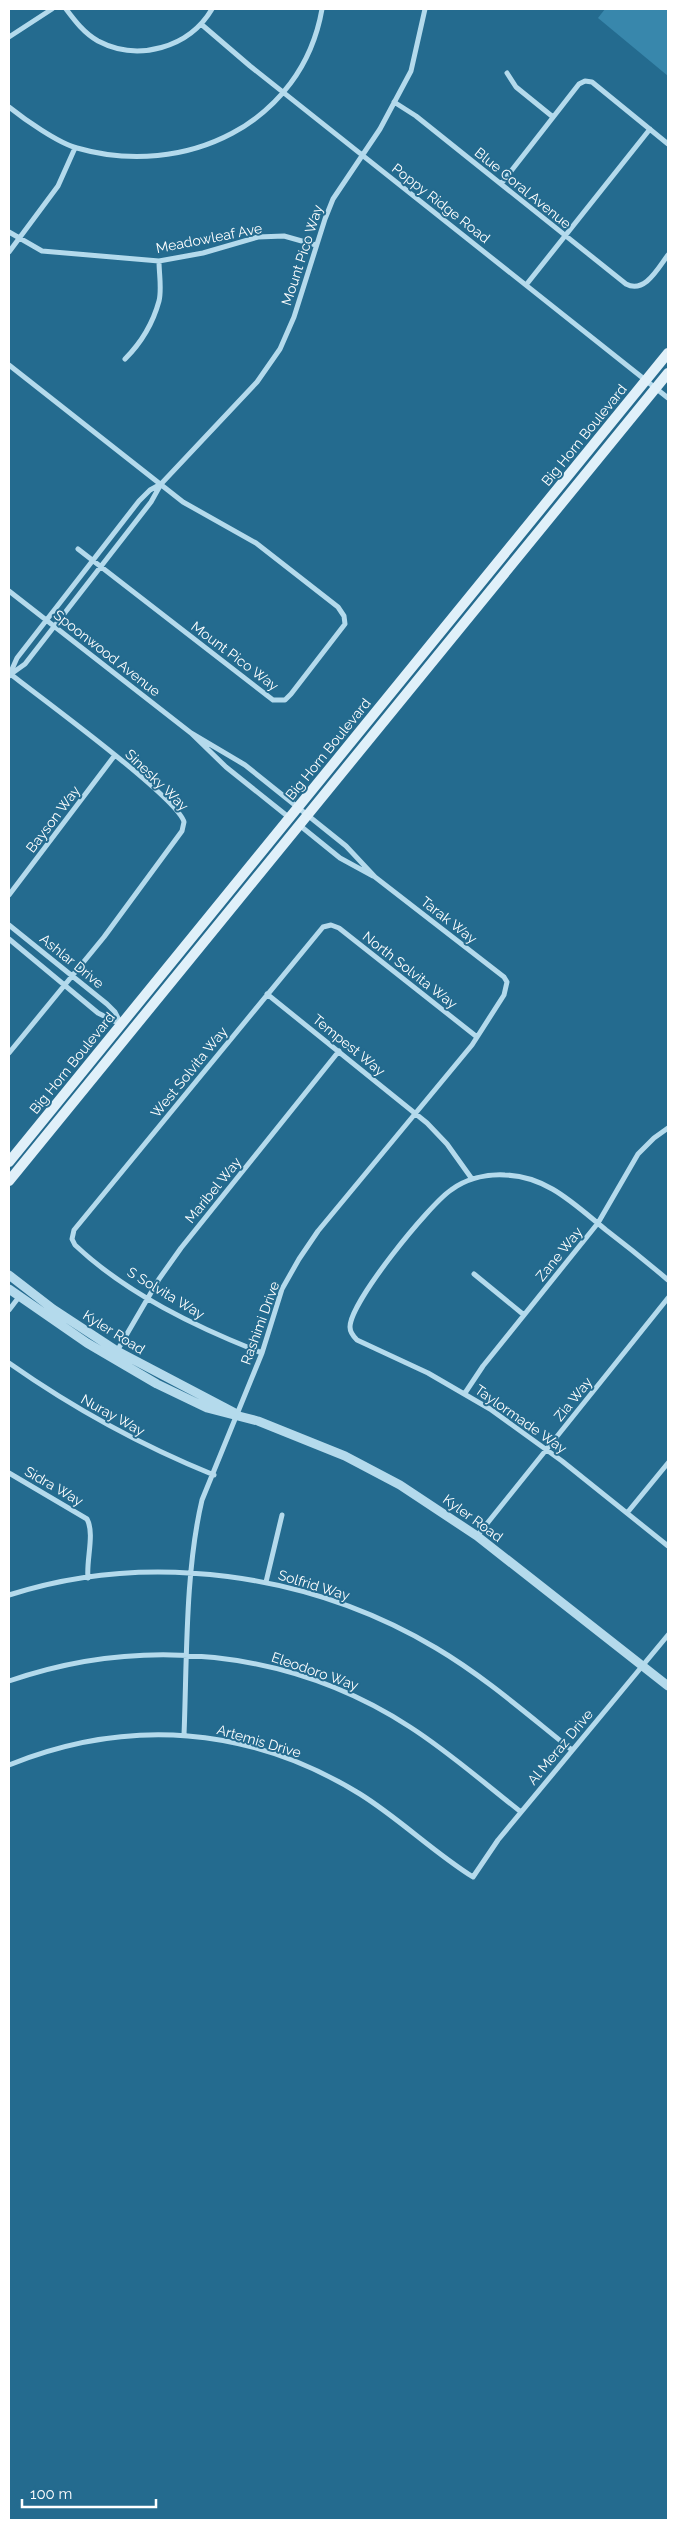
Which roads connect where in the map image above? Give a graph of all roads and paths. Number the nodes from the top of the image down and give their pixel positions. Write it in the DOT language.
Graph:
graph roads {
  1 [pos="52,9"];
  2 [pos="66,9"];
  3 [pos="212,9"];
  4 [pos="322,9"];
  5 [pos="425,9"];
  6 [pos="201,24"];
  7 [pos="9,37"];
  8 [pos="507,73"];
  9 [pos="283,92"];
  10 [pos="394,102"];
  11 [pos="9,107"];
  12 [pos="553,117"];
  13 [pos="650,129"];
  14 [pos="668,144"];
  15 [pos="75,148"];
  16 [pos="363,156"];
  17 [pos="501,184"];
  18 [pos="9,232"];
  19 [pos="566,236"];
  20 [pos="19,240"];
  21 [pos="316,245"];
  22 [pos="9,252"];
  23 [pos="668,255"];
  24 [pos="159,261"];
  25 [pos="526,285"];
  26 [pos="668,353"];
  27 [pos="125,360"];
  28 [pos="9,365"];
  29 [pos="668,373"];
  30 [pos="646,380"];
  31 [pos="656,388"];
  32 [pos="668,398"];
  33 [pos="161,484"];
  34 [pos="78,549"];
  35 [pos="93,560"];
  36 [pos="101,567"];
  37 [pos="9,591"];
  38 [pos="46,620"];
  39 [pos="54,626"];
  40 [pos="9,674"];
  41 [pos="191,733"];
  42 [pos="115,756"];
  43 [pos="298,808"];
  44 [pos="307,815"];
  45 [pos="289,818"];
  46 [pos="299,825"];
  47 [pos="375,877"];
  48 [pos="9,896"];
  49 [pos="9,925"];
  50 [pos="327,926"];
  51 [pos="9,939"];
  52 [pos="72,976"];
  53 [pos="507,982"];
  54 [pos="64,985"];
  55 [pos="267,994"];
  56 [pos="121,1024"];
  57 [pos="477,1037"];
  58 [pos="340,1052"];
  59 [pos="9,1053"];
  60 [pos="416,1113"];
  61 [pos="668,1128"];
  62 [pos="9,1162"];
  63 [pos="472,1179"];
  64 [pos="9,1181"];
  65 [pos="598,1223"];
  66 [pos="72,1236"];
  67 [pos="474,1274"];
  68 [pos="9,1275"];
  69 [pos="668,1280"];
  70 [pos="9,1289"];
  71 [pos="19,1297"];
  72 [pos="148,1298"];
  73 [pos="668,1298"];
  74 [pos="9,1310"];
  75 [pos="524,1315"];
  76 [pos="117,1351"];
  77 [pos="262,1353"];
  78 [pos="9,1362"];
  79 [pos="465,1394"];
  80 [pos="238,1414"];
  81 [pos="547,1449"];
  82 [pos="668,1463"];
  83 [pos="9,1473"];
  84 [pos="214,1475"];
  85 [pos="627,1513"];
  86 [pos="282,1515"];
  87 [pos="477,1536"];
  88 [pos="668,1546"];
  89 [pos="191,1572"];
  90 [pos="88,1578"];
  91 [pos="266,1582"];
  92 [pos="9,1595"];
  93 [pos="668,1634"];
  94 [pos="188,1655"];
  95 [pos="642,1666"];
  96 [pos="9,1681"];
  97 [pos="668,1686"];
  98 [pos="184,1735"];
  99 [pos="572,1750"];
  100 [pos="9,1765"];
  101 [pos="521,1812"];
  102 [pos="473,1877"];
  1 -- 7 [label="street"];
  2 -- 6 [label="street"];
  3 -- 6 [label="street"];
  4 -- 9 [label="street"];
  5 -- 10 [label="street, Mount Pico Way"];
  6 -- 9 [label="street, Poppy Ridge Road"];
  8 -- 12 [label="street"];
  9 -- 15 [label="street"];
  9 -- 16 [label="street, Poppy Ridge Road"];
  10 -- 16 [label="street, Mount Pico Way"];
  10 -- 17 [label="street, Blue Coral Avenue"];
  11 -- 15 [label="street"];
  12 -- 13 [label="street"];
  12 -- 17 [label="street"];
  13 -- 14 [label="street"];
  13 -- 19 [label="street"];
  15 -- 20 [label="street"];
  16 -- 21 [label="street, Mount Pico Way"];
  16 -- 25 [label="street, Poppy Ridge Road"];
  17 -- 19 [label="street, Blue Coral Avenue"];
  18 -- 20 [label="street, Meadowleaf Ave"];
  19 -- 23 [label="street, Blue Coral Avenue"];
  19 -- 25 [label="street"];
  20 -- 22 [label="street"];
  20 -- 24 [label="street, Meadowleaf Ave"];
  21 -- 24 [label="street, Meadowleaf Ave"];
  21 -- 33 [label="street, Mount Pico Way"];
  24 -- 27 [label="street"];
  25 -- 30 [label="street, Poppy Ridge Road"];
  26 -- 30 [label="main road, Big Horn Boulevard"];
  28 -- 33 [label="street, Mount Pico Way"];
  29 -- 31 [label="main road, Big Horn Boulevard"];
  30 -- 31 [label="street, Poppy Ridge Road"];
  30 -- 43 [label="main road, Big Horn Boulevard"];
  31 -- 32 [label="street, Poppy Ridge Road"];
  31 -- 44 [label="main road, Big Horn Boulevard"];
  33 -- 35 [label="street, Mount Pico Way"];
  33 -- 36 [label="street, Mount Pico Way"];
  33 -- 36 [label="street, Mount Pico Way"];
  34 -- 35 [label="street, Mount Pico Way"];
  35 -- 36 [label="street, Mount Pico Way"];
  35 -- 38 [label="street, Mount Pico Way"];
  36 -- 39 [label="street, Mount Pico Way"];
  37 -- 38 [label="street, Spoonwood Avenue"];
  38 -- 39 [label="street, Spoonwood Avenue"];
  38 -- 40 [label="street, Mount Pico Way"];
  39 -- 40 [label="street, Mount Pico Way"];
  39 -- 41 [label="street, Spoonwood Avenue"];
  40 -- 42 [label="street, Sinesky Way"];
  41 -- 43 [label="street, Spoonwood Avenue"];
  41 -- 45 [label="street, Spoonwood Avenue"];
  42 -- 48 [label="street, Bayson Way"];
  42 -- 52 [label="street, Sinesky Way"];
  43 -- 44 [label="street, Tarak Way"];
  43 -- 45 [label="main road, Big Horn Boulevard"];
  44 -- 46 [label="main road, Big Horn Boulevard"];
  44 -- 47 [label="street, Tarak Way"];
  45 -- 46 [label="street, Spoonwood Avenue"];
  45 -- 56 [label="main road, Big Horn Boulevard"];
  46 -- 47 [label="street, Tarak Way"];
  46 -- 64 [label="main road, Big Horn Boulevard"];
  47 -- 53 [label="street, Tarak Way"];
  49 -- 52 [label="street, Ashlar Drive"];
  50 -- 55 [label="street, West Solvita Way"];
  50 -- 57 [label="street, North Solvita Way"];
  51 -- 54 [label="street, Ashlar Drive"];
  52 -- 54 [label="street"];
  52 -- 56 [label="street, Ashlar Drive"];
  53 -- 57 [label="street, Rashimi Drive"];
  54 -- 56 [label="street, Ashlar Drive"];
  54 -- 59 [label="street"];
  55 -- 58 [label="street, Tempest Way"];
  55 -- 66 [label="street, West Solvita Way"];
  56 -- 62 [label="main road, Big Horn Boulevard"];
  57 -- 60 [label="street, Rashimi Drive"];
  58 -- 60 [label="street, Tempest Way"];
  58 -- 72 [label="street, Maribel Way"];
  60 -- 63 [label="street, Tempest Way"];
  60 -- 77 [label="street, Rashimi Drive"];
  61 -- 65 [label="street, Zane Way"];
  63 -- 65 [label="street"];
  63 -- 79 [label="street, Taylormade Way"];
  65 -- 69 [label="street"];
  65 -- 75 [label="street, Zane Way"];
  66 -- 72 [label="street, S Solvita Way"];
  67 -- 75 [label="street"];
  68 -- 76 [label="street, Kyler Road"];
  70 -- 71 [label="street, Kyler Road"];
  71 -- 74 [label="street"];
  71 -- 80 [label="street, Kyler Road"];
  72 -- 76 [label="street, Maribel Way"];
  72 -- 77 [label="street, S Solvita Way"];
  73 -- 81 [label="street, Zia Way"];
  75 -- 79 [label="street, Zane Way"];
  76 -- 80 [label="street, Kyler Road"];
  77 -- 80 [label="street, Rashimi Drive"];
  78 -- 84 [label="street, Nuray Way"];
  79 -- 81 [label="street, Taylormade Way"];
  80 -- 84 [label="street, Rashimi Drive"];
  80 -- 87 [label="street, Kyler Road"];
  81 -- 85 [label="street, Taylormade Way"];
  81 -- 87 [label="street, Zia Way"];
  82 -- 85 [label="street"];
  83 -- 90 [label="street, Sidra Way"];
  84 -- 89 [label="street, Rashimi Drive"];
  85 -- 88 [label="street, Taylormade Way"];
  86 -- 91 [label="street"];
  87 -- 95 [label="street, Kyler Road"];
  89 -- 90 [label="street, Solfrid Way"];
  89 -- 91 [label="street, Solfrid Way"];
  89 -- 94 [label="street, Rashimi Drive"];
  90 -- 92 [label="street, Solfrid Way"];
  91 -- 99 [label="street, Solfrid Way"];
  93 -- 95 [label="street, Al Meraz Drive"];
  94 -- 96 [label="street, Eleodoro Way"];
  94 -- 98 [label="street, Rashimi Drive"];
  94 -- 101 [label="street, Eleodoro Way"];
  95 -- 97 [label="street, Kyler Road"];
  95 -- 99 [label="street, Al Meraz Drive"];
  98 -- 100 [label="street, Artemis Drive"];
  98 -- 102 [label="street, Artemis Drive"];
  99 -- 101 [label="street, Al Meraz Drive"];
  101 -- 102 [label="street, Al Meraz Drive"];
}
